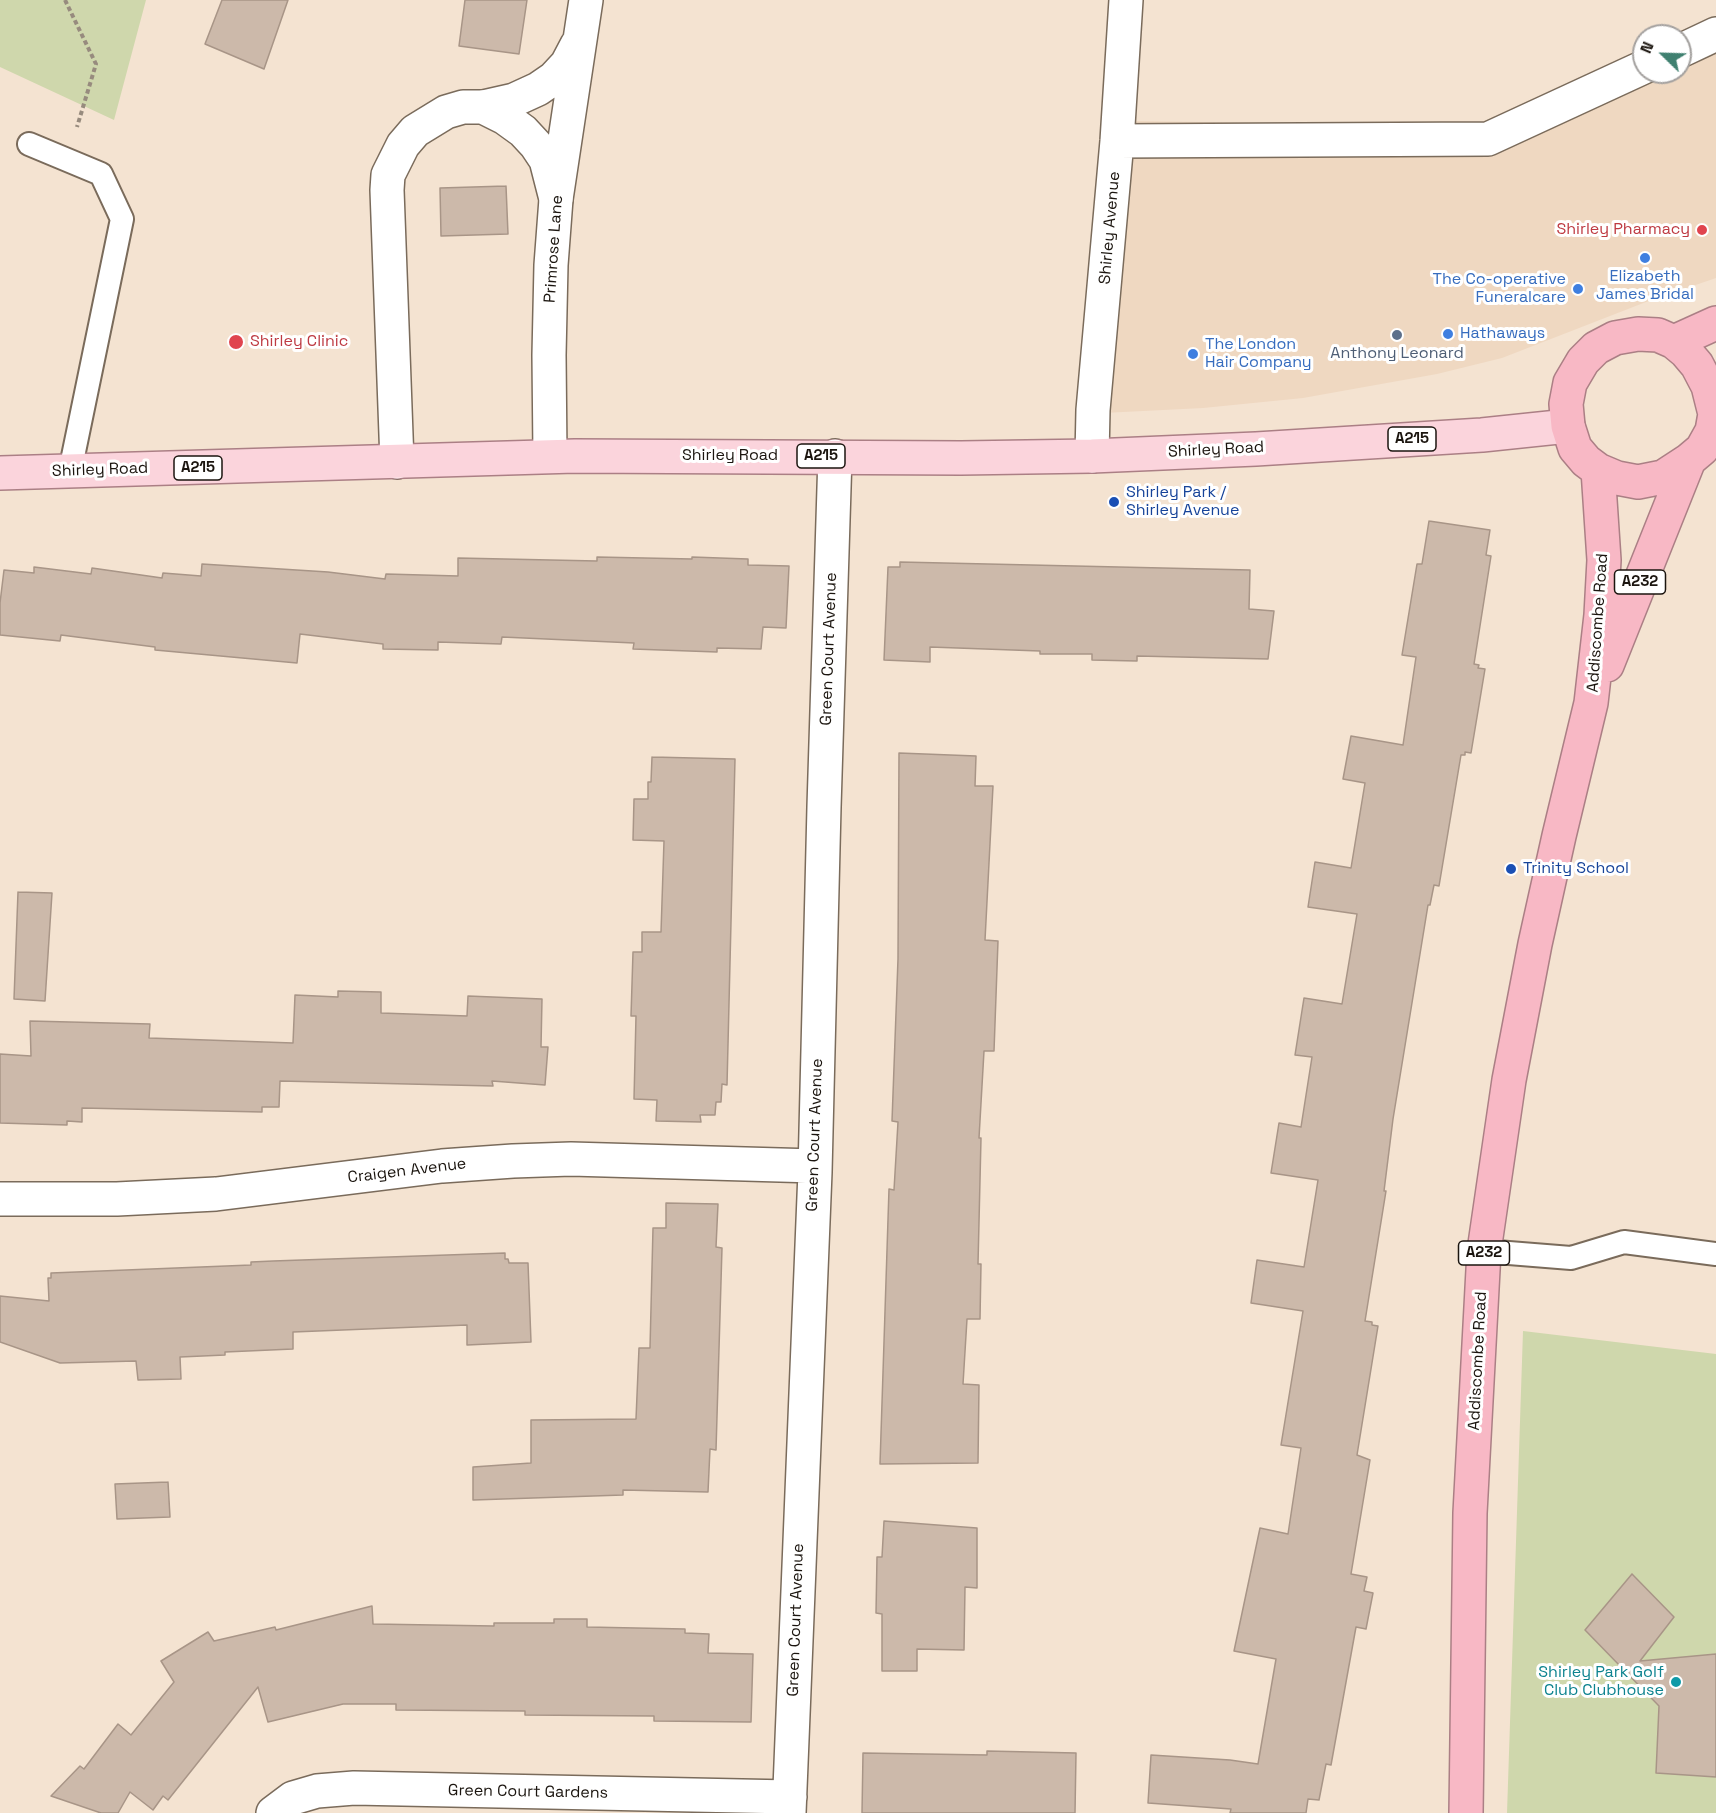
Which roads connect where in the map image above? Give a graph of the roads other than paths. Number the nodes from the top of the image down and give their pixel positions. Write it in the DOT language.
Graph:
graph roads {
  1 [pos="586,0"];
  2 [pos="1126,0"];
  3 [pos="1716,34"];
  4 [pos="579,43"];
  5 [pos="1692,45"];
  6 [pos="1632,73"];
  7 [pos="483,107"];
  8 [pos="1117,141"];
  9 [pos="29,144"];
  10 [pos="556,199"];
  11 [pos="1716,322"];
  12 [pos="1674,342"];
  13 [pos="1715,414"];
  14 [pos="1568,426"];
  15 [pos="550,456"];
  16 [pos="835,456"];
  17 [pos="1092,456"];
  18 [pos="1689,460"];
  19 [pos="397,462"];
  20 [pos="1598,470"];
  21 [pos="70,471"];
  22 [pos="0,473"];
  23 [pos="1592,703"];
  24 [pos="815,1166"];
  25 [pos="0,1198"];
  26 [pos="1484,1251"];
  27 [pos="1716,1254"];
  28 [pos="789,1805"];
  29 [pos="273,1813"];
  30 [pos="1466,1813"];
  1 -- 4 [label="street, Primrose Lane"];
  2 -- 8 [label="street, Shirley Avenue"];
  3 -- 5 [label="street"];
  4 -- 7 [label="street, Primrose Lane"];
  4 -- 10 [label="street, Primrose Lane"];
  6 -- 8 [label="street"];
  7 -- 10 [label="street"];
  7 -- 19 [label="street, Primrose Lane"];
  8 -- 17 [label="street, Shirley Avenue"];
  9 -- 21 [label="lane"];
  10 -- 15 [label="street, Primrose Lane"];
  11 -- 12 [label="highway"];
  12 -- 13 [label="highway"];
  12 -- 14 [label="highway"];
  13 -- 18 [label="highway"];
  14 -- 17 [label="main road, Shirley Road / A215"];
  14 -- 20 [label="highway"];
  15 -- 16 [label="main road, Shirley Road / A215"];
  15 -- 19 [label="main road, Shirley Road / A215"];
  16 -- 17 [label="main road, Shirley Road / A215"];
  16 -- 24 [label="street, Green Court Avenue"];
  18 -- 20 [label="highway"];
  18 -- 23 [label="highway, Addiscombe Road / A232"];
  19 -- 21 [label="main road, Shirley Road / A215"];
  20 -- 23 [label="highway, Addiscombe Road / A232"];
  21 -- 22 [label="main road, Shirley Road / A215"];
  23 -- 26 [label="highway, Addiscombe Road / A232"];
  24 -- 25 [label="street, Craigen Avenue"];
  24 -- 28 [label="street, Green Court Avenue"];
  26 -- 27 [label="lane"];
  26 -- 30 [label="highway, Addiscombe Road / A232"];
  28 -- 29 [label="street, Green Court Gardens"];
}
